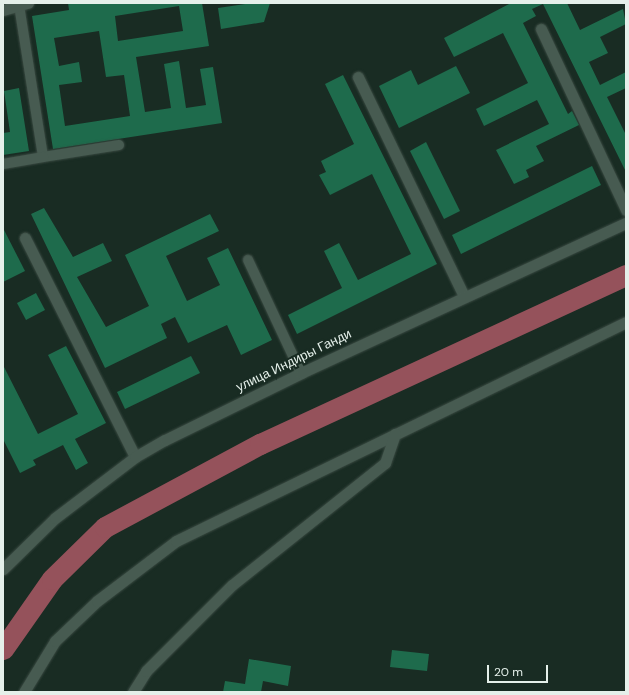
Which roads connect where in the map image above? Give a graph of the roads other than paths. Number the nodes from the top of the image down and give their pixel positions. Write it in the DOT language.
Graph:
graph roads {
  1 [pos="23,4"];
  2 [pos="3,10"];
  3 [pos="541,29"];
  4 [pos="358,77"];
  5 [pos="119,145"];
  6 [pos="43,157"];
  7 [pos="3,164"];
  8 [pos="626,210"];
  9 [pos="626,223"];
  10 [pos="25,238"];
  11 [pos="248,260"];
  12 [pos="464,296"];
  13 [pos="626,322"];
  14 [pos="301,373"];
  15 [pos="395,434"];
  16 [pos="135,457"];
  17 [pos="3,569"];
  18 [pos="24,692"];
  19 [pos="133,692"];
  1 -- 2 [label="street"];
  1 -- 6 [label="lane"];
  3 -- 8 [label="street"];
  4 -- 12 [label="street"];
  5 -- 6 [label="lane"];
  6 -- 7 [label="lane"];
  9 -- 12 [label="street, улица Индиры Ганди"];
  10 -- 16 [label="street"];
  11 -- 14 [label="lane"];
  12 -- 14 [label="street, улица Индиры Ганди"];
  13 -- 15 [label="street"];
  14 -- 16 [label="street, улица Индиры Ганди"];
  15 -- 18 [label="street"];
  15 -- 19 [label="street"];
  16 -- 17 [label="street, улица Индиры Ганди"];
}
